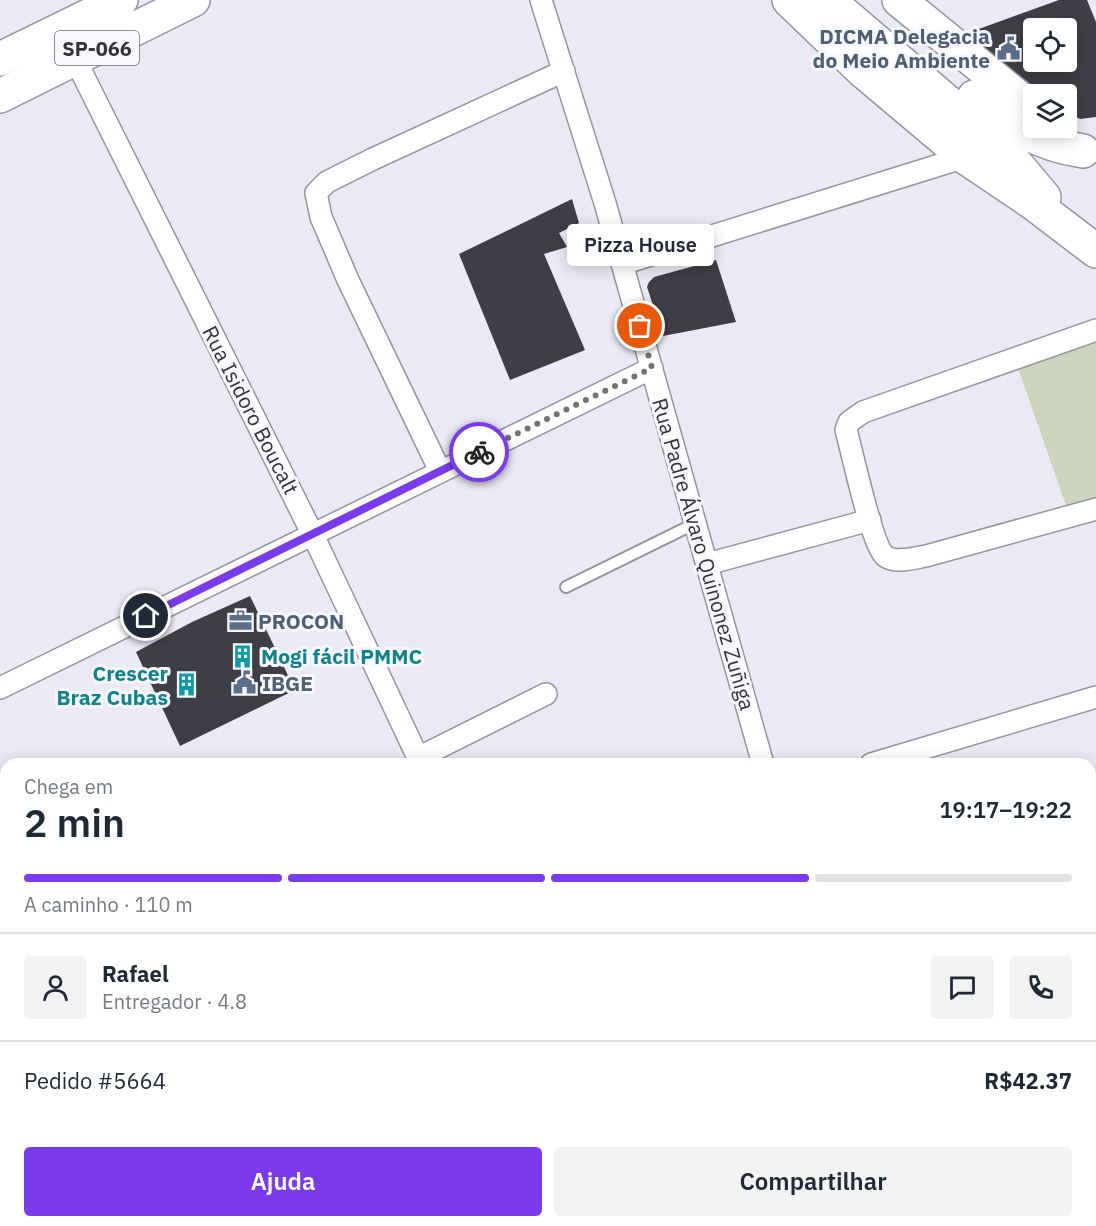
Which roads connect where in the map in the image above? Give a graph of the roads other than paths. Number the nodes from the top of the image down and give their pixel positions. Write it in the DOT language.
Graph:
graph roads {
  1 [pos="193,0"];
  2 [pos="541,0"];
  3 [pos="789,0"];
  4 [pos="828,0"];
  5 [pos="855,0"];
  6 [pos="899,0"];
  7 [pos="110,3"];
  8 [pos="0,59"];
  9 [pos="75,59"];
  10 [pos="564,71"];
  11 [pos="0,96"];
  12 [pos="1014,128"];
  13 [pos="1069,138"];
  14 [pos="1092,154"];
  15 [pos="965,157"];
  16 [pos="1087,244"];
  17 [pos="622,264"];
  18 [pos="1096,330"];
  19 [pos="652,368"];
  20 [pos="440,471"];
  21 [pos="1096,509"];
  22 [pos="870,520"];
  23 [pos="696,523"];
  24 [pos="313,535"];
  25 [pos="707,564"];
  26 [pos="566,587"];
  27 [pos="0,688"];
  28 [pos="546,694"];
  29 [pos="1096,697"];
  30 [pos="418,758"];
  31 [pos="425,758"];
  32 [pos="761,758"];
  33 [pos="891,758"];
  1 -- 9 [label="highway, SP-066"];
  2 -- 10 [label="street, Rua Padre Álvaro Quinonez Zuñiga"];
  3 -- 15 [label="highway"];
  4 -- 12 [label="highway"];
  5 -- 12 [label="highway"];
  6 -- 12 [label="highway"];
  7 -- 8 [label="highway, SP-066"];
  9 -- 11 [label="highway, SP-066"];
  9 -- 24 [label="street, Rua Isidoro Boucalt"];
  10 -- 17 [label="street, Rua Padre Álvaro Quinonez Zuñiga"];
  10 -- 20 [label="street"];
  12 -- 14 [label="highway"];
  12 -- 16 [label="highway"];
  13 -- 14 [label="highway"];
  15 -- 16 [label="highway"];
  15 -- 17 [label="street"];
  17 -- 19 [label="street, Rua Padre Álvaro Quinonez Zuñiga"];
  18 -- 22 [label="street"];
  19 -- 20 [label="street"];
  19 -- 23 [label="street, Rua Padre Álvaro Quinonez Zuñiga"];
  20 -- 24 [label="street"];
  21 -- 22 [label="street"];
  22 -- 25 [label="street"];
  23 -- 25 [label="street, Rua Padre Álvaro Quinonez Zuñiga"];
  23 -- 26 [label="lane"];
  24 -- 27 [label="street"];
  24 -- 30 [label="street, Rua Isidoro Boucalt"];
  25 -- 32 [label="street, Rua Padre Álvaro Quinonez Zuñiga"];
  28 -- 31 [label="street"];
  29 -- 33 [label="street"];
}
